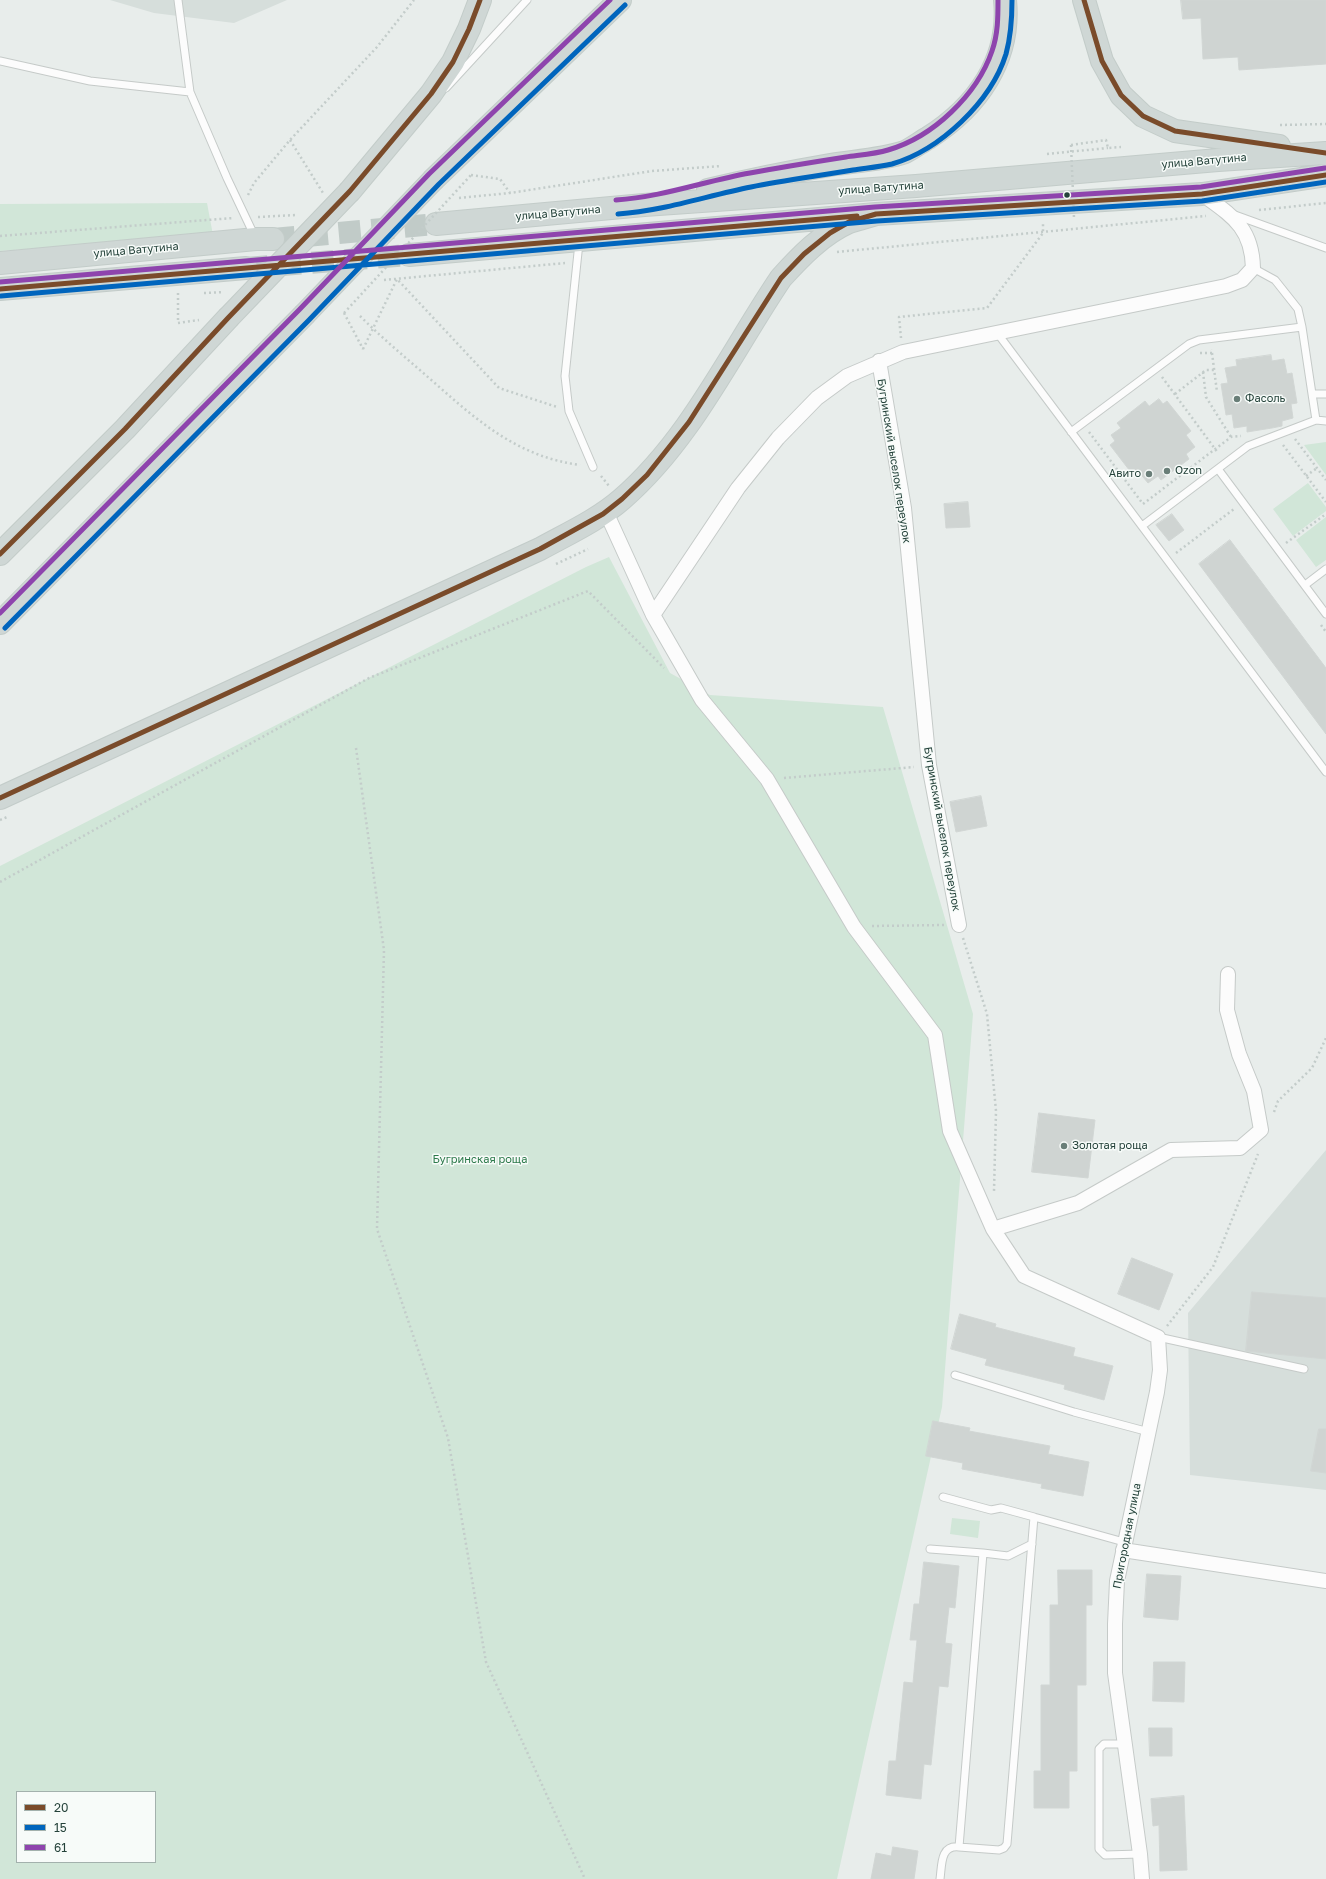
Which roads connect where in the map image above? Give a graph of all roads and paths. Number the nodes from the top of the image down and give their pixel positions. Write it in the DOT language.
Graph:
graph roads {
  1 [pos="178,0"];
  2 [pos="414,0"];
  3 [pos="480,0"];
  4 [pos="528,0"];
  5 [pos="620,0"];
  6 [pos="1005,0"];
  7 [pos="1084,0"];
  8 [pos="0,62"];
  9 [pos="190,92"];
  10 [pos="395,139"];
  11 [pos="290,140"];
  12 [pos="1106,140"];
  13 [pos="1108,148"];
  14 [pos="1325,153"];
  15 [pos="1046,154"];
  16 [pos="1326,175"];
  17 [pos="324,193"];
  18 [pos="510,193"];
  19 [pos="1202,194"];
  20 [pos="1326,203"];
  21 [pos="644,205"];
  22 [pos="1229,213"];
  23 [pos="876,214"];
  24 [pos="296,215"];
  25 [pos="245,217"];
  26 [pos="1043,218"];
  27 [pos="1074,218"];
  28 [pos="436,224"];
  29 [pos="1043,232"];
  30 [pos="0,236"];
  31 [pos="265,239"];
  32 [pos="579,240"];
  33 [pos="814,246"];
  34 [pos="1326,248"];
  35 [pos="408,255"];
  36 [pos="577,262"];
  37 [pos="0,263"];
  38 [pos="246,268"];
  39 [pos="1253,268"];
  40 [pos="397,279"];
  41 [pos="384,280"];
  42 [pos="0,289"];
  43 [pos="178,293"];
  44 [pos="360,316"];
  45 [pos="217,319"];
  46 [pos="1302,327"];
  47 [pos="373,329"];
  48 [pos="998,334"];
  49 [pos="903,352"];
  50 [pos="1212,354"];
  51 [pos="878,361"];
  52 [pos="1156,368"];
  53 [pos="1214,370"];
  54 [pos="1203,372"];
  55 [pos="1217,392"];
  56 [pos="1175,394"];
  57 [pos="1312,394"];
  58 [pos="1326,394"];
  59 [pos="569,411"];
  60 [pos="1316,420"];
  61 [pos="1326,421"];
  62 [pos="1082,424"];
  63 [pos="1289,431"];
  64 [pos="1071,432"];
  65 [pos="1245,436"];
  66 [pos="1276,436"];
  67 [pos="1232,437"];
  68 [pos="1215,449"];
  69 [pos="1226,463"];
  70 [pos="593,467"];
  71 [pos="1317,468"];
  72 [pos="1218,469"];
  73 [pos="1306,476"];
  74 [pos="1326,480"];
  75 [pos="1326,502"];
  76 [pos="1243,503"];
  77 [pos="614,506"];
  78 [pos="1326,514"];
  79 [pos="1142,526"];
  80 [pos="1278,550"];
  81 [pos="0,554"];
  82 [pos="1167,559"];
  83 [pos="1326,569"];
  84 [pos="1304,585"];
  85 [pos="1326,614"];
  86 [pos="653,615"];
  87 [pos="0,624"];
  88 [pos="688,677"];
  89 [pos="356,748"];
  90 [pos="929,765"];
  91 [pos="1326,772"];
  92 [pos="767,779"];
  93 [pos="0,798"];
  94 [pos="0,882"];
  95 [pos="959,925"];
  96 [pos="854,927"];
  97 [pos="1228,974"];
  98 [pos="1326,1038"];
  99 [pos="1273,1116"];
  100 [pos="1259,1152"];
  101 [pos="994,1198"];
  102 [pos="993,1229"];
  103 [pos="1158,1337"];
  104 [pos="1304,1369"];
  105 [pos="955,1375"];
  106 [pos="1149,1432"];
  107 [pos="943,1497"];
  108 [pos="1034,1517"];
  109 [pos="1032,1544"];
  110 [pos="1123,1546"];
  111 [pos="930,1549"];
  112 [pos="983,1554"];
  113 [pos="1326,1580"];
  114 [pos="1125,1744"];
  115 [pos="958,1847"];
  116 [pos="1140,1854"];
  117 [pos="585,1879"];
  118 [pos="940,1879"];
  119 [pos="1142,1879"];
  1 -- 9 [label="lane"];
  2 -- 11 [label="path"];
  3 -- 10 [label="main road"];
  4 -- 10 [label="lane"];
  5 -- 87 [label="main road, bridge"];
  6 -- 21 [label="main road"];
  7 -- 14 [label="main road"];
  8 -- 9 [label="lane"];
  9 -- 25 [label="lane"];
  10 -- 45 [label="main road, bridge"];
  11 -- 17 [label="path"];
  11 -- 25 [label="path"];
  12 -- 27 [label="path, bridge"];
  13 -- 15 [label="path"];
  14 -- 21 [label="main road, улица Ватутина"];
  16 -- 19 [label="main road"];
  18 -- 47 [label="path, bridge"];
  19 -- 22 [label="street"];
  19 -- 23 [label="main road"];
  20 -- 22 [label="path"];
  21 -- 28 [label="main road, улица Ватутина"];
  22 -- 29 [label="path"];
  22 -- 34 [label="lane"];
  22 -- 39 [label="street"];
  23 -- 32 [label="main road"];
  23 -- 33 [label="main road"];
  24 -- 25 [label="path"];
  25 -- 30 [label="path"];
  25 -- 31 [label="lane"];
  26 -- 29 [label="path"];
  29 -- 33 [label="path"];
  29 -- 49 [label="path"];
  31 -- 37 [label="main road, улица Ватутина"];
  32 -- 35 [label="main road"];
  32 -- 36 [label="lane"];
  33 -- 77 [label="main road"];
  36 -- 40 [label="path"];
  36 -- 59 [label="lane"];
  38 -- 42 [label="main road"];
  39 -- 46 [label="lane"];
  39 -- 48 [label="street"];
  40 -- 41 [label="path"];
  40 -- 47 [label="path"];
  40 -- 59 [label="path"];
  43 -- 45 [label="path"];
  44 -- 47 [label="path"];
  45 -- 81 [label="main road"];
  46 -- 52 [label="lane"];
  46 -- 57 [label="lane"];
  47 -- 70 [label="path"];
  48 -- 49 [label="street"];
  48 -- 64 [label="lane"];
  49 -- 51 [label="street"];
  50 -- 53 [label="path"];
  51 -- 86 [label="street, Бугринский выселок переулок"];
  51 -- 90 [label="street, Бугринский выселок переулок"];
  52 -- 56 [label="path"];
  52 -- 62 [label="lane"];
  53 -- 54 [label="path"];
  53 -- 55 [label="path"];
  54 -- 56 [label="path"];
  54 -- 67 [label="path"];
  56 -- 68 [label="path"];
  57 -- 58 [label="lane"];
  57 -- 60 [label="lane"];
  59 -- 70 [label="lane"];
  60 -- 61 [label="lane"];
  60 -- 63 [label="lane"];
  62 -- 64 [label="lane"];
  62 -- 68 [label="path"];
  63 -- 66 [label="lane"];
  63 -- 71 [label="path"];
  64 -- 79 [label="lane"];
  65 -- 67 [label="path"];
  66 -- 69 [label="lane"];
  66 -- 73 [label="path"];
  67 -- 68 [label="path"];
  68 -- 69 [label="path"];
  69 -- 72 [label="lane"];
  70 -- 77 [label="path"];
  71 -- 73 [label="path"];
  71 -- 74 [label="path"];
  72 -- 76 [label="lane"];
  72 -- 79 [label="lane"];
  73 -- 75 [label="path"];
  76 -- 80 [label="lane"];
  76 -- 82 [label="path"];
  77 -- 86 [label="street"];
  77 -- 93 [label="main road"];
  78 -- 80 [label="path"];
  79 -- 82 [label="lane"];
  80 -- 84 [label="lane"];
  82 -- 91 [label="lane"];
  83 -- 84 [label="lane"];
  84 -- 85 [label="lane"];
  86 -- 88 [label="street"];
  88 -- 92 [label="street"];
  88 -- 94 [label="path"];
  89 -- 117 [label="path"];
  90 -- 92 [label="path"];
  90 -- 95 [label="street, Бугринский выселок переулок"];
  92 -- 96 [label="street"];
  95 -- 96 [label="path"];
  95 -- 101 [label="path"];
  96 -- 102 [label="street"];
  97 -- 102 [label="street"];
  98 -- 99 [label="path"];
  100 -- 103 [label="path"];
  102 -- 103 [label="street"];
  103 -- 104 [label="lane"];
  103 -- 106 [label="street, Пригородная улица"];
  105 -- 106 [label="lane"];
  106 -- 110 [label="street, Пригородная улица"];
  107 -- 108 [label="lane"];
  108 -- 109 [label="lane"];
  108 -- 110 [label="lane"];
  109 -- 112 [label="lane"];
  109 -- 115 [label="lane"];
  110 -- 113 [label="street"];
  110 -- 114 [label="street, Пригородная улица"];
  111 -- 112 [label="lane"];
  112 -- 115 [label="lane"];
  114 -- 116 [label="street, Пригородная улица"];
  114 -- 116 [label="lane"];
  115 -- 118 [label="lane"];
  116 -- 119 [label="street, Пригородная улица"];
}
